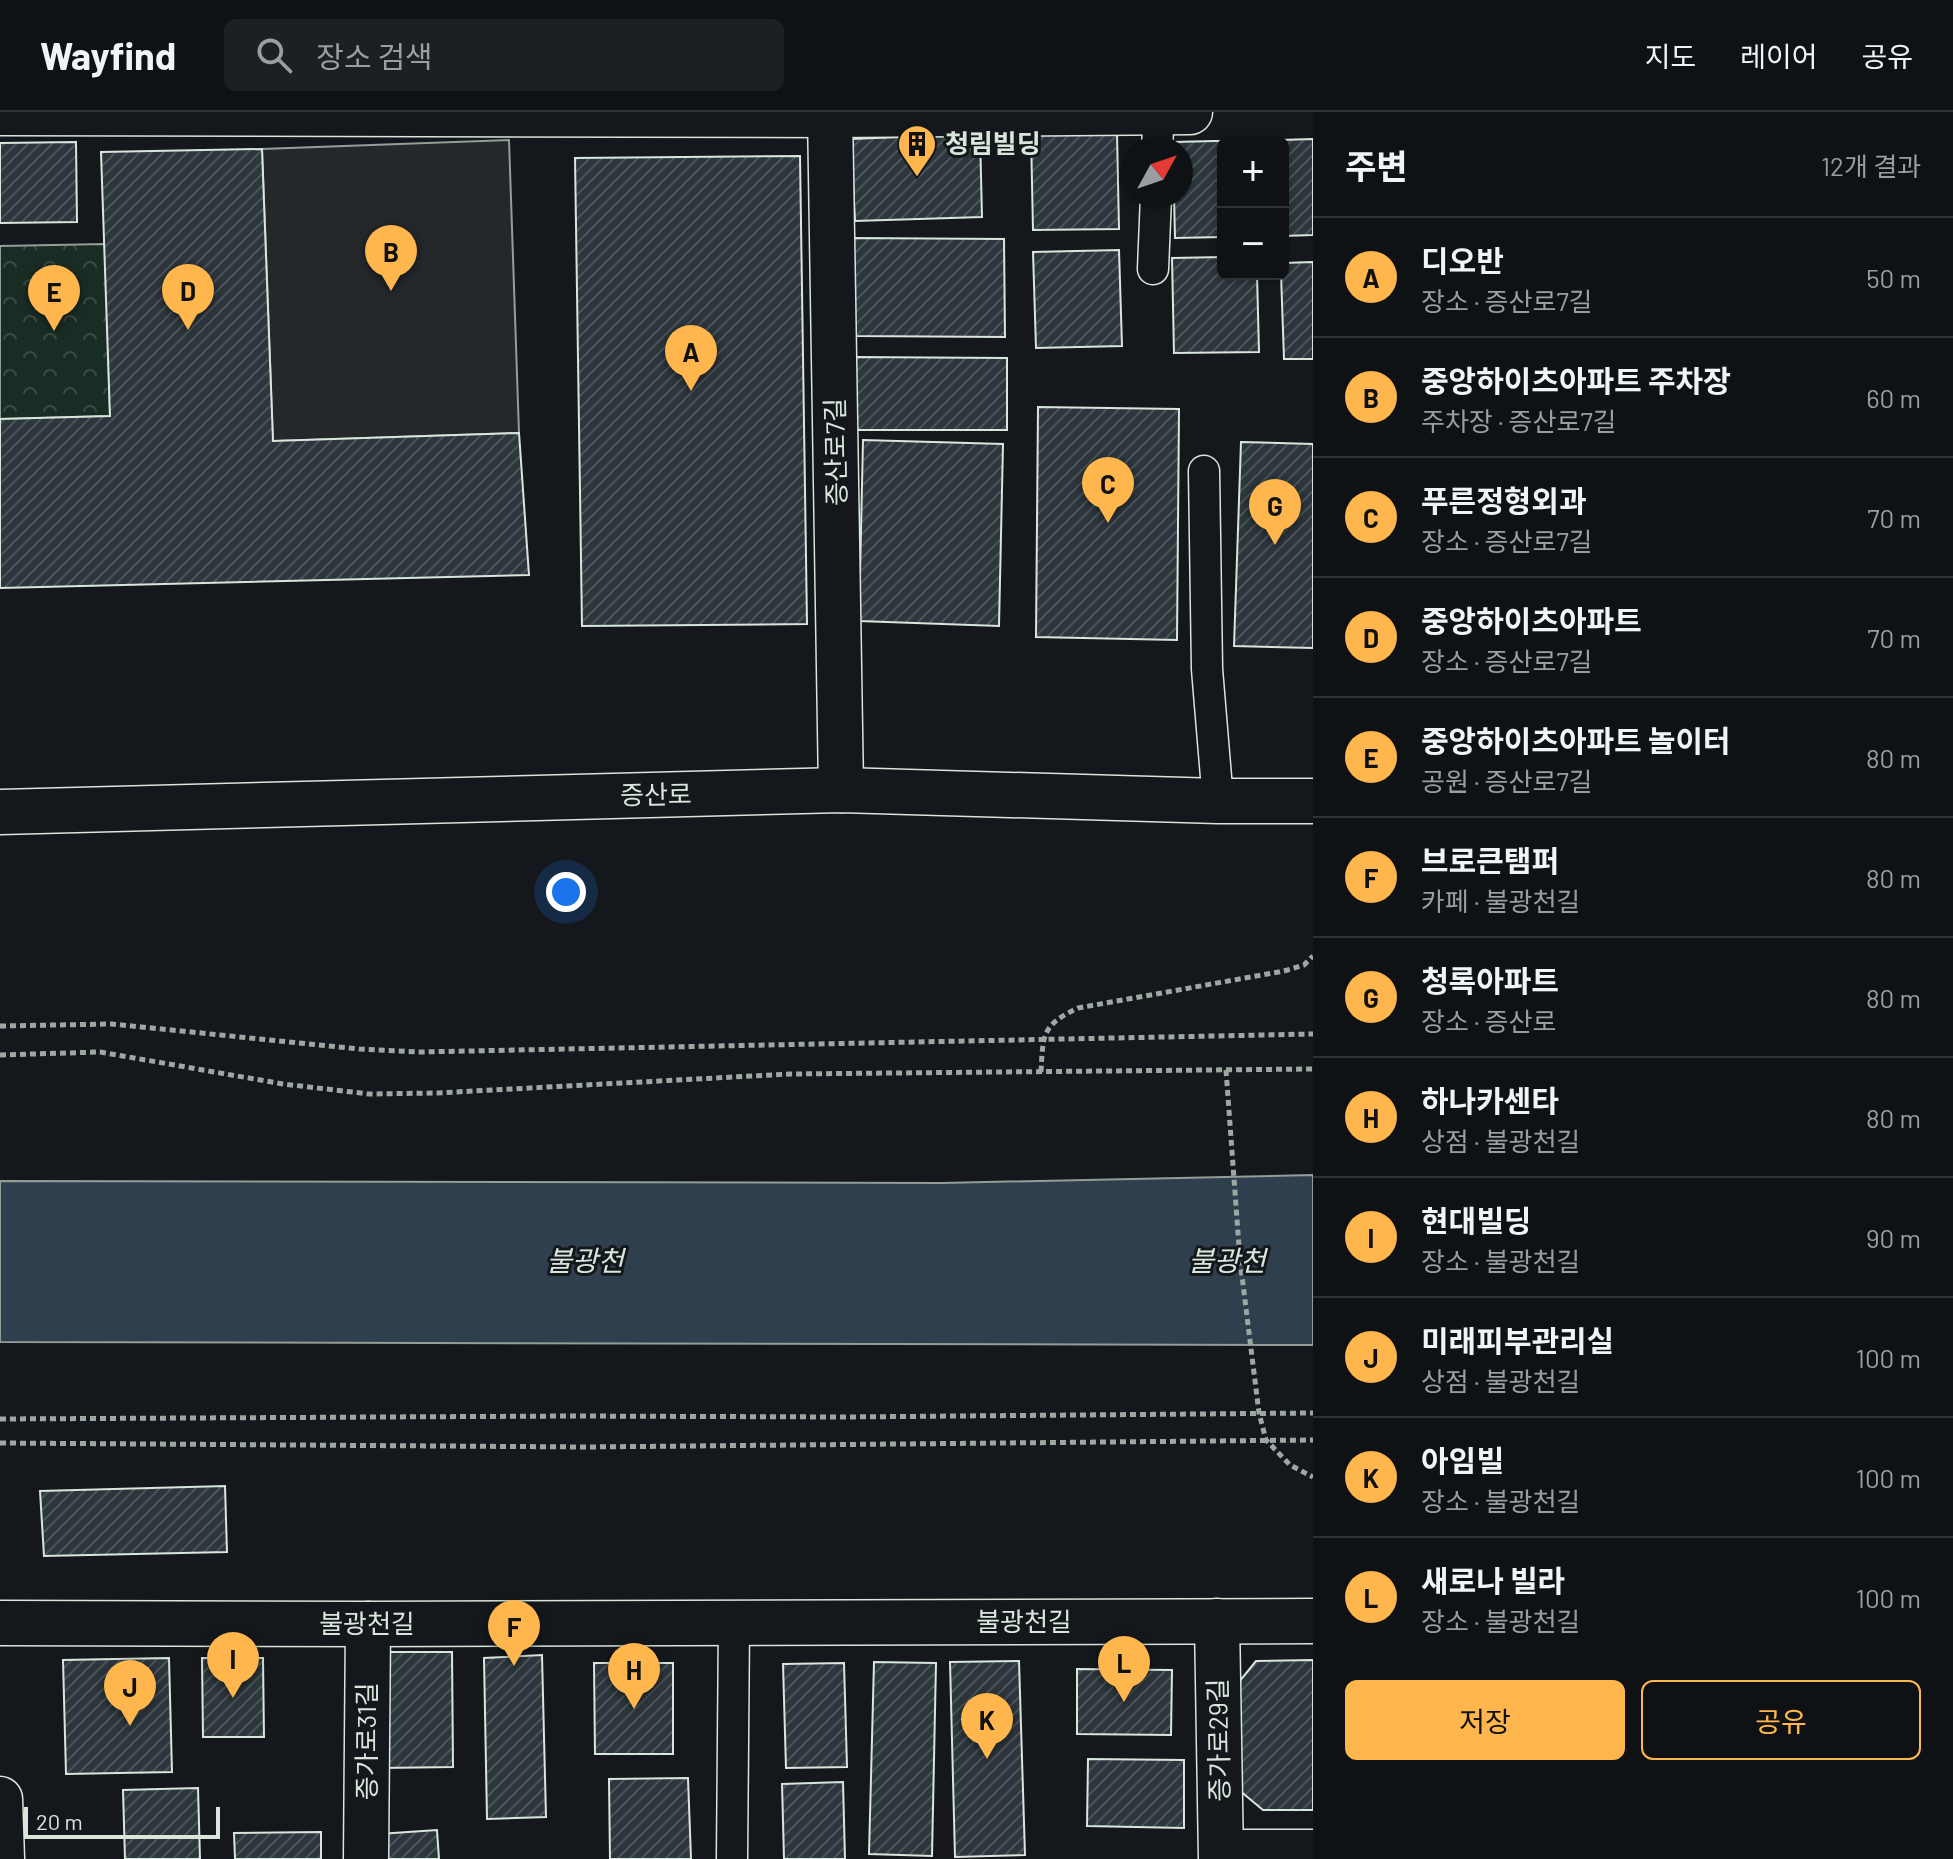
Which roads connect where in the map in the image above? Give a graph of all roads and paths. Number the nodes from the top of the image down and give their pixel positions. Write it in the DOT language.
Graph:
graph roads {
  1 [pos="1159,112"];
  2 [pos="1190,112"];
  3 [pos="0,113"];
  4 [pos="830,113"];
  5 [pos="1158,136"];
  6 [pos="1156,208"];
  7 [pos="1153,269"];
  8 [pos="1204,471"];
  9 [pos="841,790"];
  10 [pos="1218,801"];
  11 [pos="1313,801"];
  12 [pos="0,812"];
  13 [pos="1313,956"];
  14 [pos="0,1026"];
  15 [pos="1313,1034"];
  16 [pos="1042,1040"];
  17 [pos="0,1055"];
  18 [pos="1313,1069"];
  19 [pos="1226,1070"];
  20 [pos="1041,1072"];
  21 [pos="1259,1413"];
  22 [pos="1313,1413"];
  23 [pos="0,1419"];
  24 [pos="1266,1440"];
  25 [pos="1313,1440"];
  26 [pos="0,1443"];
  27 [pos="1313,1477"];
  28 [pos="1217,1621"];
  29 [pos="1313,1621"];
  30 [pos="0,1623"];
  31 [pos="734,1623"];
  32 [pos="368,1624"];
  33 [pos="0,1799"];
  34 [pos="1313,1845"];
  35 [pos="1221,1852"];
  36 [pos="2,1859"];
  37 [pos="366,1859"];
  38 [pos="732,1859"];
  1 -- 2 [label="street"];
  1 -- 4 [label="street"];
  1 -- 5 [label="lane"];
  3 -- 4 [label="street"];
  4 -- 9 [label="street, 증산로7길"];
  6 -- 7 [label="lane"];
  8 -- 10 [label="lane"];
  9 -- 10 [label="street, 증산로"];
  9 -- 12 [label="street, 증산로"];
  10 -- 11 [label="street, 증산로"];
  13 -- 16 [label="path"];
  14 -- 16 [label="path"];
  15 -- 16 [label="path"];
  16 -- 20 [label="path"];
  17 -- 20 [label="path"];
  18 -- 19 [label="path"];
  19 -- 20 [label="path"];
  19 -- 21 [label="path"];
  21 -- 22 [label="path"];
  21 -- 23 [label="path"];
  21 -- 24 [label="path"];
  24 -- 25 [label="path"];
  24 -- 26 [label="path"];
  24 -- 27 [label="path"];
  28 -- 29 [label="street, 불광천길"];
  28 -- 31 [label="street, 불광천길"];
  28 -- 35 [label="street, 증가로29길"];
  30 -- 32 [label="street, 불광천길"];
  31 -- 32 [label="street, 불광천길"];
  31 -- 38 [label="lane"];
  32 -- 37 [label="street, 증가로31길"];
  33 -- 36 [label="street"];
  34 -- 35 [label="lane"];
}
